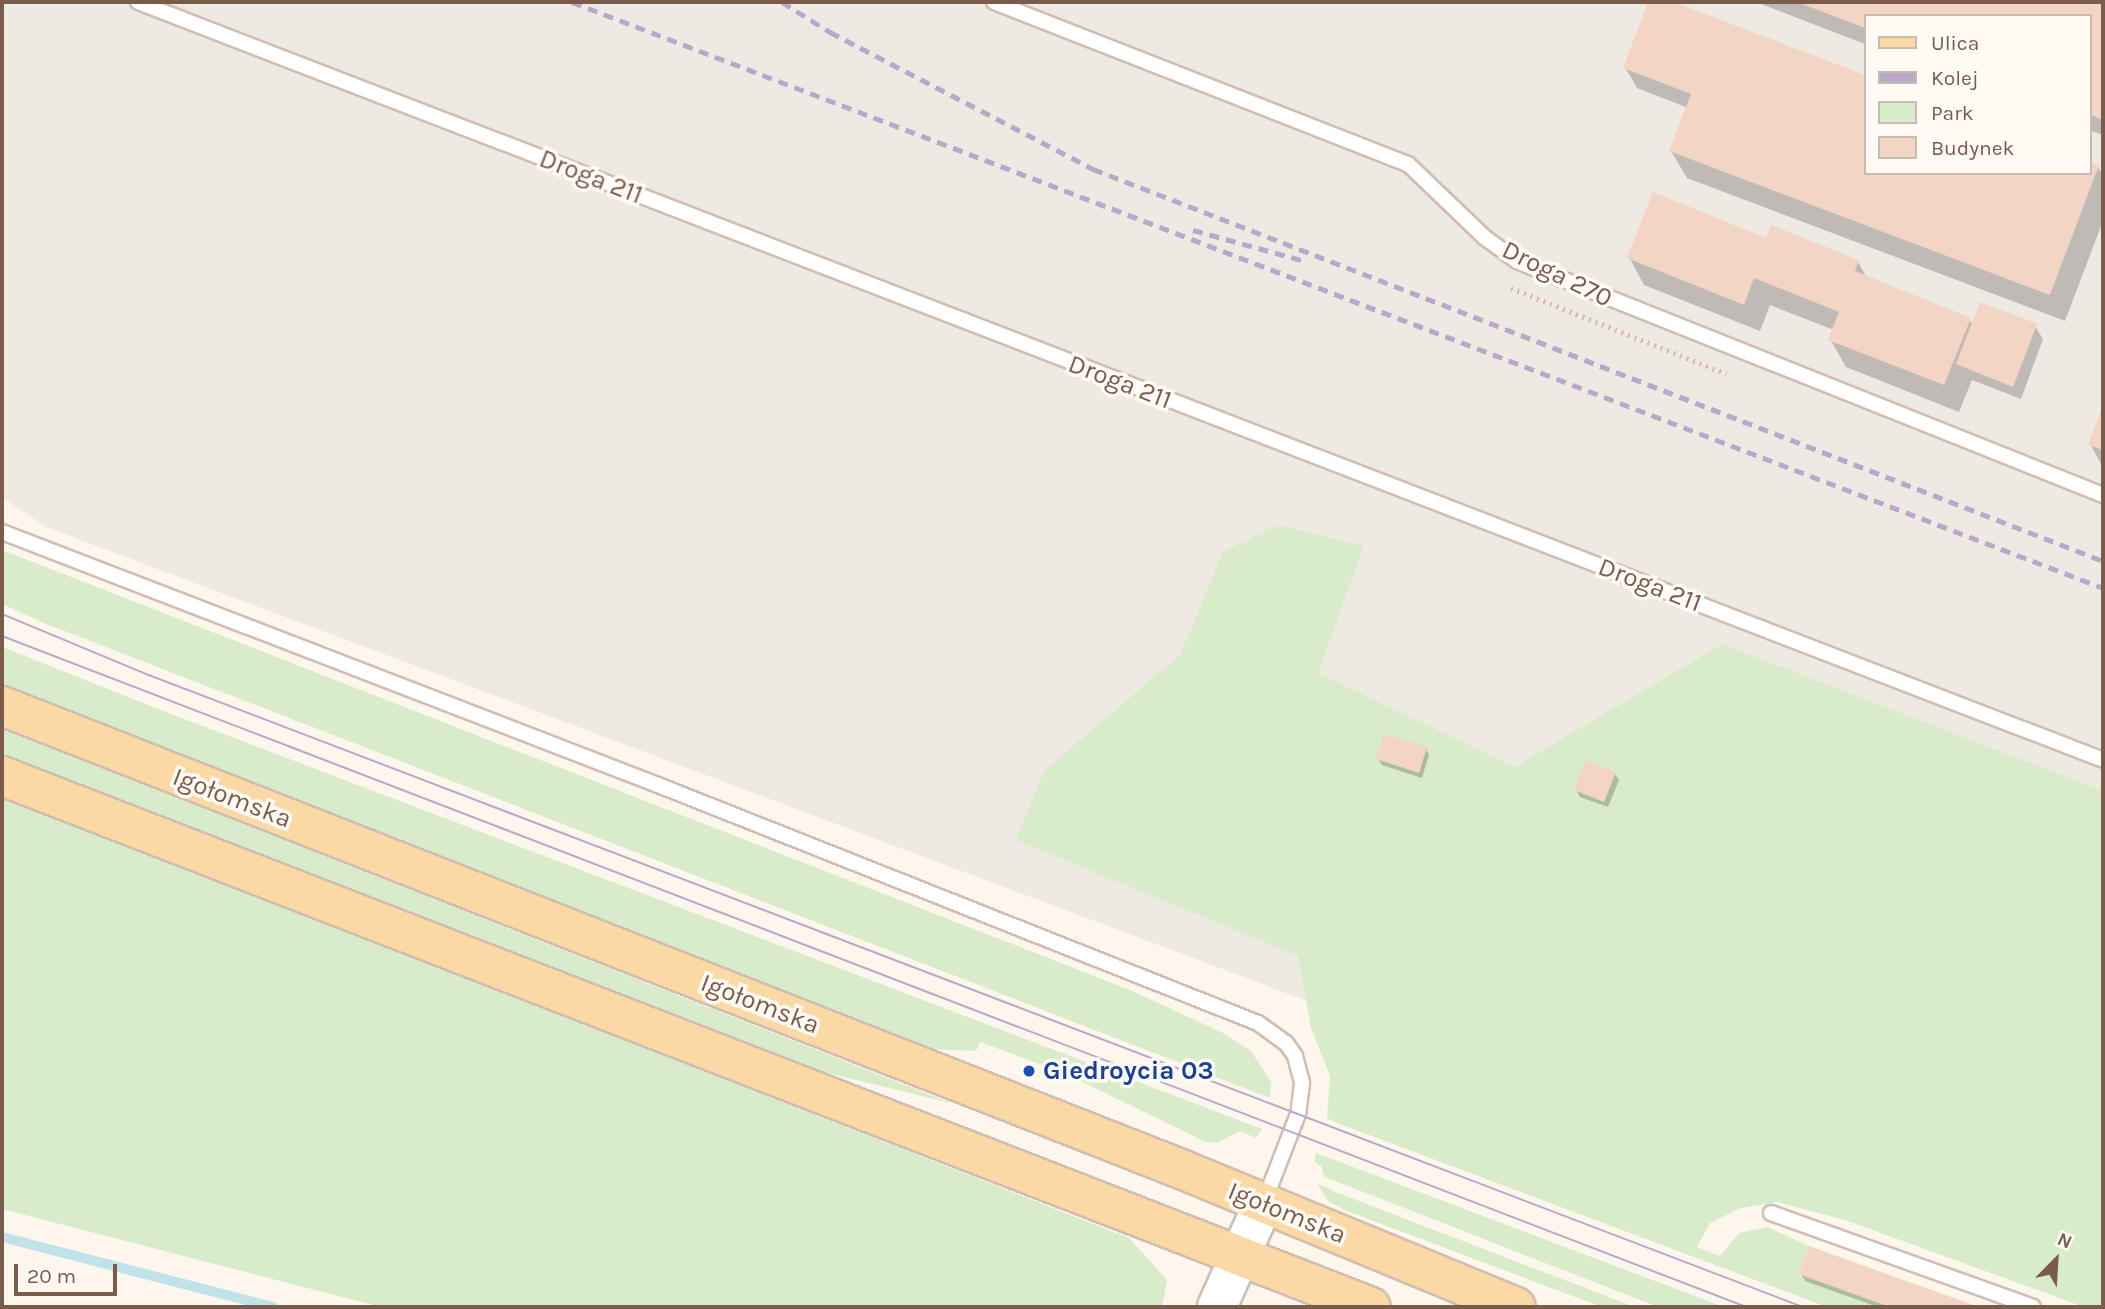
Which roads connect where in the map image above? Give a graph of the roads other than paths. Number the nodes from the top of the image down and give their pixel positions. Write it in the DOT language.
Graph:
graph roads {
  1 [pos="138,2"];
  2 [pos="994,2"];
  3 [pos="2103,495"];
  4 [pos="2,532"];
  5 [pos="2,706"];
  6 [pos="2103,760"];
  7 [pos="2,776"];
  8 [pos="1263,1204"];
  9 [pos="1771,1213"];
  10 [pos="1240,1256"];
  11 [pos="1217,1307"];
  12 [pos="1371,1307"];
  13 [pos="1516,1307"];
  14 [pos="2034,1307"];
  1 -- 6 [label="lane, Droga 211"];
  2 -- 3 [label="lane, Droga 270"];
  4 -- 8 [label="lane"];
  5 -- 8 [label="main road, Igołomska"];
  7 -- 10 [label="main road"];
  8 -- 10 [label="street"];
  8 -- 13 [label="main road, Igołomska"];
  9 -- 14 [label="lane"];
  10 -- 11 [label="street"];
  10 -- 12 [label="main road"];
}
